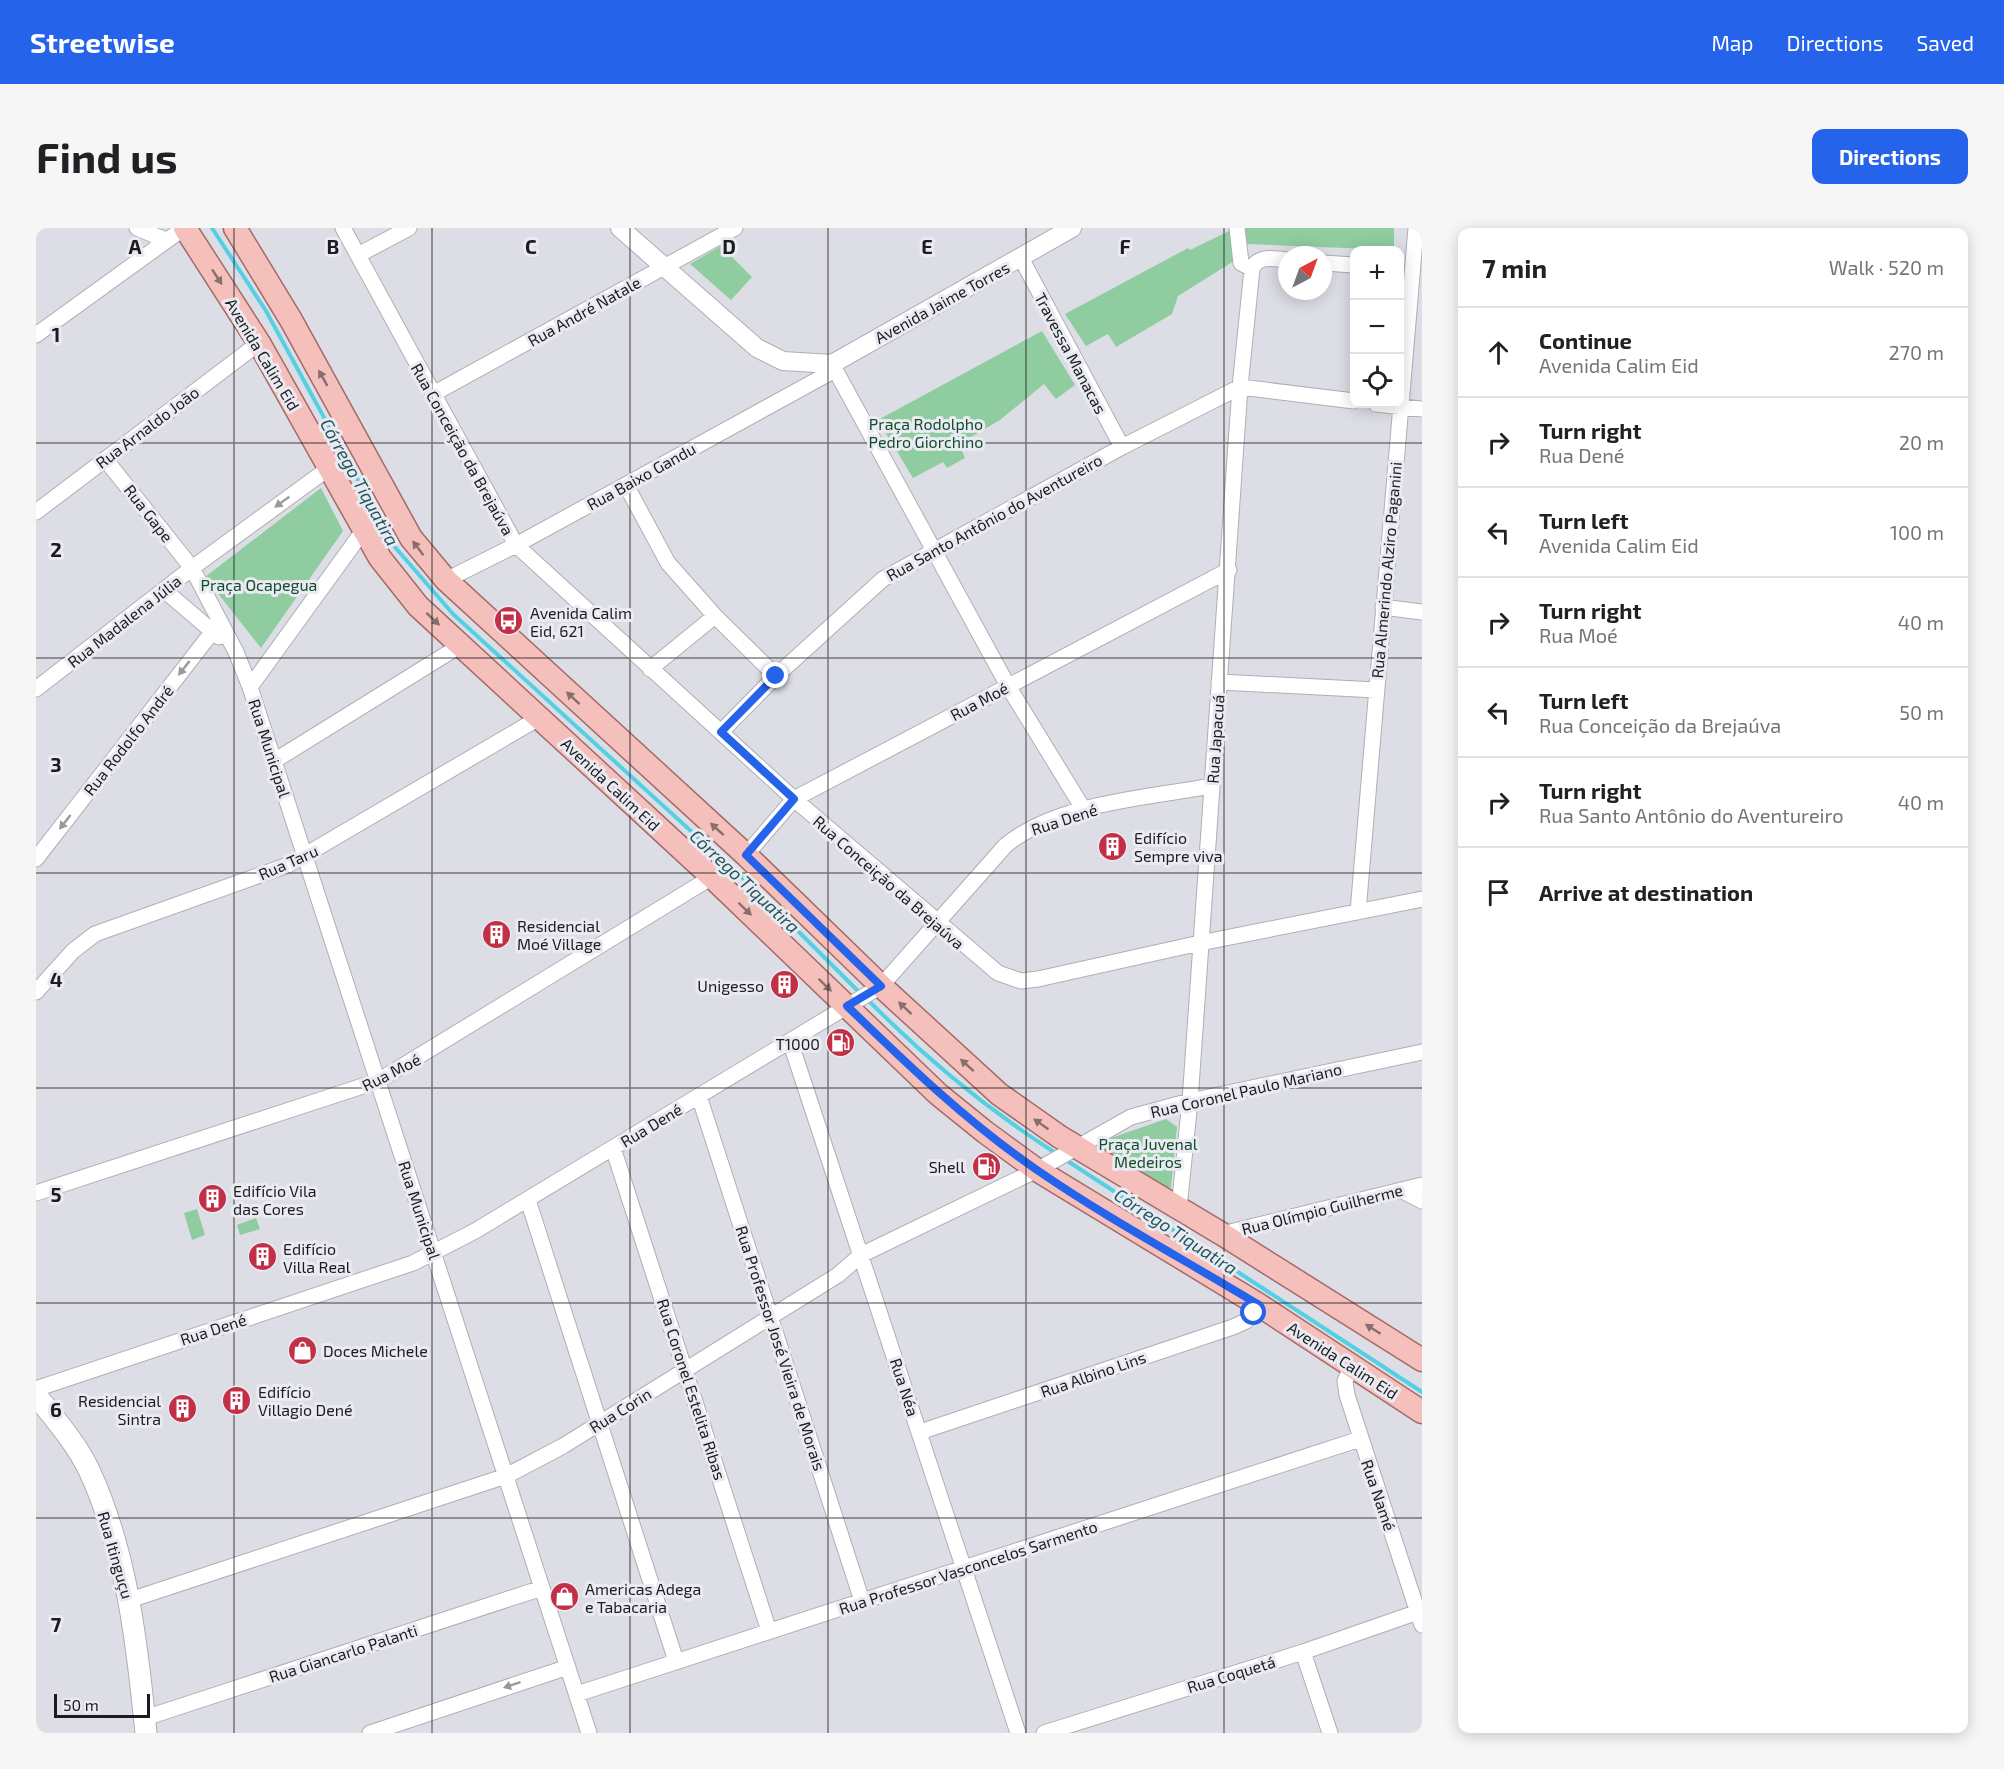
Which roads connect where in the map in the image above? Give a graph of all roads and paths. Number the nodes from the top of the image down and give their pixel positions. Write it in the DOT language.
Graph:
graph roads {
  1 [pos="137,228"];
  2 [pos="184,228"];
  3 [pos="235,228"];
  4 [pos="343,228"];
  5 [pos="409,228"];
  6 [pos="620,228"];
  7 [pos="638,228"];
  8 [pos="735,228"];
  9 [pos="1072,228"];
  10 [pos="1237,228"];
  11 [pos="1416,228"];
  12 [pos="165,240"];
  13 [pos="358,255"];
  14 [pos="1021,258"];
  15 [pos="1278,260"];
  16 [pos="669,264"];
  17 [pos="1332,264"];
  18 [pos="1350,265"];
  19 [pos="1252,269"];
  20 [pos="1406,269"];
  21 [pos="36,335"];
  22 [pos="259,343"];
  23 [pos="1402,354"];
  24 [pos="833,367"];
  25 [pos="1240,387"];
  26 [pos="433,394"];
  27 [pos="1350,401"];
  28 [pos="1404,407"];
  29 [pos="1400,408"];
  30 [pos="1422,409"];
  31 [pos="1122,447"];
  32 [pos="105,459"];
  33 [pos="346,462"];
  34 [pos="626,484"];
  35 [pos="36,512"];
  36 [pos="363,531"];
  37 [pos="516,545"];
  38 [pos="934,549"];
  39 [pos="192,568"];
  40 [pos="1229,570"];
  41 [pos="446,580"];
  42 [pos="164,590"];
  43 [pos="1383,607"];
  44 [pos="1422,612"];
  45 [pos="715,616"];
  46 [pos="216,627"];
  47 [pos="461,645"];
  48 [pos="650,669"];
  49 [pos="776,676"];
  50 [pos="1219,681"];
  51 [pos="1008,686"];
  52 [pos="250,687"];
  53 [pos="36,689"];
  54 [pos="1376,690"];
  55 [pos="539,718"];
  56 [pos="721,732"];
  57 [pos="274,761"];
  58 [pos="1211,786"];
  59 [pos="794,799"];
  60 [pos="1084,810"];
  61 [pos="746,855"];
  62 [pos="305,857"];
  63 [pos="36,859"];
  64 [pos="712,877"];
  65 [pos="1422,899"];
  66 [pos="1358,912"];
  67 [pos="936,923"];
  68 [pos="1200,943"];
  69 [pos="876,989"];
  70 [pos="36,992"];
  71 [pos="851,1004"];
  72 [pos="790,1041"];
  73 [pos="1422,1052"];
  74 [pos="378,1081"];
  75 [pos="699,1096"];
  76 [pos="1190,1101"];
  77 [pos="613,1148"];
  78 [pos="1071,1152"];
  79 [pos="1043,1167"];
  80 [pos="1422,1185"];
  81 [pos="1401,1190"];
  82 [pos="36,1193"];
  83 [pos="528,1200"];
  84 [pos="1422,1202"];
  85 [pos="1179,1208"];
  86 [pos="1222,1234"];
  87 [pos="434,1254"];
  88 [pos="861,1255"];
  89 [pos="1259,1305"];
  90 [pos="771,1316"];
  91 [pos="1422,1360"];
  92 [pos="1352,1365"];
  93 [pos="685,1369"];
  94 [pos="36,1389"];
  95 [pos="36,1395"];
  96 [pos="1422,1412"];
  97 [pos="600,1422"];
  98 [pos="920,1432"];
  99 [pos="1360,1439"];
  100 [pos="506,1476"];
  101 [pos="965,1569"];
  102 [pos="542,1588"];
  103 [pos="130,1600"];
  104 [pos="862,1601"];
  105 [pos="1420,1618"];
  106 [pos="769,1631"];
  107 [pos="1303,1652"];
  108 [pos="676,1661"];
  109 [pos="568,1667"];
  110 [pos="577,1694"];
  111 [pos="145,1725"];
  112 [pos="370,1733"];
  113 [pos="589,1733"];
  114 [pos="1018,1733"];
  115 [pos="1044,1733"];
  116 [pos="1330,1733"];
  1 -- 12 [label="street"];
  2 -- 12 [label="street"];
  2 -- 22 [label="main road, Avenida Calim Eid, one-way"];
  33 -- 3 [label="main road, Avenida Calim Eid, one-way"];
  4 -- 13 [label="street, Rua Conceição da Brejaúva"];
  5 -- 13 [label="street"];
  6 -- 16 [label="street"];
  7 -- 16 [label="street"];
  8 -- 16 [label="street, Rua André Natale"];
  9 -- 14 [label="street, Avenida Jaime Torres"];
  10 -- 19 [label="street"];
  11 -- 20 [label="street, Rua Almerindo Alziro Paganini"];
  12 -- 21 [label="street"];
  13 -- 26 [label="street, Rua Conceição da Brejaúva"];
  14 -- 24 [label="street, Avenida Jaime Torres"];
  14 -- 31 [label="street, Travessa Manacas"];
  15 -- 19 [label="street"];
  16 -- 24 [label="street"];
  16 -- 26 [label="street, Rua André Natale"];
  17 -- 18 [label="street"];
  19 -- 25 [label="street, Rua Japacuá"];
  20 -- 23 [label="street, Rua Almerindo Alziro Paganini"];
  22 -- 32 [label="street, Rua Arnaldo João"];
  22 -- 33 [label="main road, Avenida Calim Eid"];
  24 -- 34 [label="street, Rua Baixo Gandu"];
  24 -- 38 [label="street"];
  25 -- 27 [label="street"];
  25 -- 31 [label="street, Rua Santo Antônio do Aventureiro"];
  25 -- 40 [label="street, Rua Japacuá"];
  26 -- 37 [label="street, Rua Conceição da Brejaúva"];
  28 -- 30 [label="street"];
  29 -- 43 [label="street, Rua Almerindo Alziro Paganini"];
  31 -- 38 [label="street, Rua Santo Antônio do Aventureiro"];
  32 -- 35 [label="street, Rua Arnaldo João"];
  32 -- 39 [label="street, Rua Gape"];
  33 -- 36 [label="main road, Avenida Calim Eid"];
  33 -- 39 [label="street, Rua Madalena Júlia, one-way"];
  41 -- 33 [label="main road, Avenida Calim Eid, one-way"];
  34 -- 37 [label="street, Rua Baixo Gandu"];
  34 -- 45 [label="street"];
  36 -- 47 [label="main road, Avenida Calim Eid, one-way"];
  36 -- 52 [label="street"];
  37 -- 41 [label="street, Rua Baixo Gandu"];
  37 -- 48 [label="street, Rua Conceição da Brejaúva"];
  38 -- 49 [label="street, Rua Santo Antônio do Aventureiro"];
  38 -- 51 [label="street"];
  39 -- 42 [label="street, Rua Madalena Júlia"];
  39 -- 46 [label="street"];
  40 -- 50 [label="street, Rua Japacuá"];
  40 -- 51 [label="street, Rua Moé"];
  61 -- 41 [label="main road, Avenida Calim Eid, one-way"];
  42 -- 46 [label="street"];
  42 -- 53 [label="street, Rua Madalena Júlia"];
  43 -- 44 [label="street"];
  43 -- 54 [label="street, Rua Almerindo Alziro Paganini"];
  45 -- 48 [label="street"];
  45 -- 49 [label="street"];
  46 -- 52 [label="street"];
  46 -- 63 [label="street, Rua Rodolfo André, one-way"];
  47 -- 55 [label="main road, Avenida Calim Eid"];
  47 -- 57 [label="street"];
  48 -- 56 [label="street, Rua Conceição da Brejaúva"];
  49 -- 56 [label="street, Rua Santo Antônio do Aventureiro"];
  50 -- 54 [label="street"];
  50 -- 58 [label="street, Rua Japacuá"];
  51 -- 59 [label="street, Rua Moé"];
  51 -- 60 [label="street"];
  52 -- 57 [label="street, Rua Municipal"];
  54 -- 66 [label="street, Rua Almerindo Alziro Paganini"];
  55 -- 62 [label="street, Rua Taru"];
  55 -- 64 [label="main road, Avenida Calim Eid"];
  56 -- 59 [label="street, Rua Conceição da Brejaúva"];
  57 -- 62 [label="street, Rua Municipal"];
  58 -- 60 [label="street, Rua Dené"];
  58 -- 68 [label="street, Rua Japacuá"];
  59 -- 61 [label="street, Rua Moé"];
  59 -- 67 [label="street, Rua Conceição da Brejaúva"];
  60 -- 67 [label="street, Rua Dené"];
  61 -- 69 [label="main road, Avenida Calim Eid"];
  62 -- 70 [label="street, Rua Taru"];
  62 -- 74 [label="street, Rua Municipal"];
  64 -- 71 [label="main road, Avenida Calim Eid, one-way"];
  64 -- 74 [label="street, Rua Moé"];
  65 -- 66 [label="street, Rua Conceição da Brejaúva"];
  66 -- 68 [label="street, Rua Conceição da Brejaúva"];
  67 -- 68 [label="street, Rua Conceição da Brejaúva"];
  67 -- 69 [label="street, Rua Dené"];
  68 -- 76 [label="street, Rua Japacuá"];
  69 -- 71 [label="street, Rua Dené"];
  78 -- 69 [label="main road, Avenida Calim Eid, one-way"];
  71 -- 72 [label="street, Rua Dené"];
  71 -- 79 [label="main road, Avenida Calim Eid"];
  72 -- 75 [label="street, Rua Dené"];
  72 -- 88 [label="street, Rua Néa"];
  73 -- 76 [label="street, Rua Coronel Paulo Mariano"];
  74 -- 82 [label="street, Rua Moé"];
  74 -- 87 [label="street, Rua Municipal"];
  75 -- 77 [label="street, Rua Dené"];
  75 -- 90 [label="street, Rua Professor José Vieira de Morais"];
  76 -- 78 [label="street, Rua Coronel Paulo Mariano"];
  76 -- 85 [label="street, Rua Japacuá"];
  77 -- 83 [label="street, Rua Dené"];
  77 -- 93 [label="street, Rua Coronel Estelita Ribas"];
  78 -- 79 [label="street, Rua Corin"];
  78 -- 85 [label="main road, Avenida Calim Eid"];
  79 -- 88 [label="street, Rua Corin"];
  79 -- 89 [label="main road, Avenida Calim Eid"];
  80 -- 81 [label="street, Rua Olímpio Guilherme"];
  81 -- 84 [label="street"];
  81 -- 86 [label="street, Rua Olímpio Guilherme"];
  83 -- 87 [label="street, Rua Dené"];
  83 -- 97 [label="street"];
  85 -- 86 [label="main road, Avenida Calim Eid"];
  91 -- 86 [label="main road, Avenida Calim Eid, one-way"];
  87 -- 94 [label="street, Rua Dené"];
  87 -- 100 [label="street, Rua Municipal"];
  88 -- 90 [label="street, Rua Corin"];
  88 -- 98 [label="street, Rua Néa"];
  89 -- 92 [label="main road, Avenida Calim Eid"];
  89 -- 98 [label="street, Rua Albino Lins"];
  90 -- 93 [label="street, Rua Corin"];
  90 -- 104 [label="street, Rua Professor José Vieira de Morais"];
  92 -- 96 [label="main road, Avenida Calim Eid"];
  92 -- 99 [label="street, Rua Namé"];
  93 -- 97 [label="street, Rua Corin"];
  93 -- 106 [label="street, Rua Coronel Estelita Ribas"];
  95 -- 103 [label="main road, Rua Itinguçu"];
  97 -- 100 [label="street, Rua Corin"];
  97 -- 108 [label="street"];
  98 -- 101 [label="street, Rua Néa"];
  99 -- 101 [label="street, Rua Professor Vasconcelos Sarmento"];
  99 -- 105 [label="street, Rua Namé"];
  100 -- 102 [label="street, Rua Municipal"];
  100 -- 103 [label="street, Rua Corin"];
  101 -- 104 [label="street, Rua Professor Vasconcelos Sarmento"];
  101 -- 114 [label="street, Rua Néa"];
  102 -- 109 [label="street, Rua Municipal"];
  102 -- 111 [label="street, Rua Giancarlo Palanti"];
  103 -- 111 [label="main road, Rua Itinguçu"];
  104 -- 106 [label="street, Rua Professor Vasconcelos Sarmento"];
  105 -- 107 [label="street, Rua Coquetá"];
  106 -- 108 [label="street, Rua Professor Vasconcelos Sarmento"];
  107 -- 115 [label="street, Rua Coquetá"];
  107 -- 116 [label="street"];
  108 -- 110 [label="street, Rua Professor Vasconcelos Sarmento"];
  109 -- 110 [label="street, Rua Municipal"];
  109 -- 112 [label="street, one-way"];
  110 -- 113 [label="street, Rua Municipal"];
}
